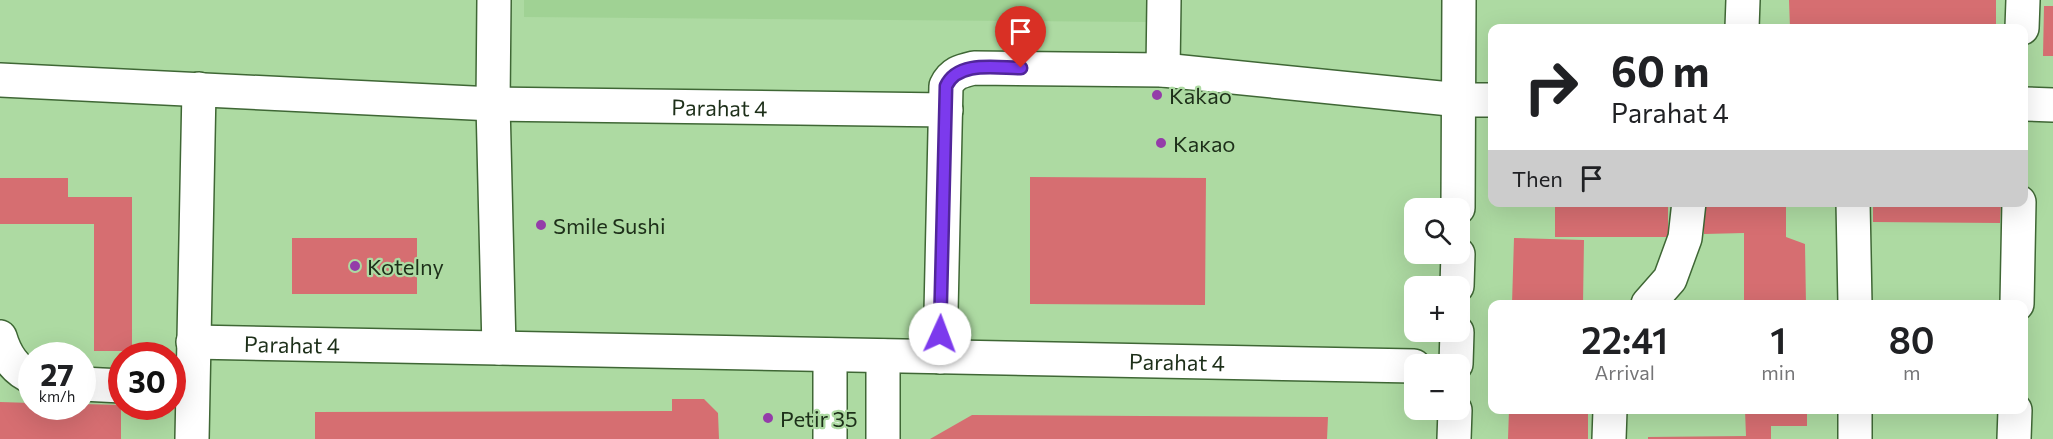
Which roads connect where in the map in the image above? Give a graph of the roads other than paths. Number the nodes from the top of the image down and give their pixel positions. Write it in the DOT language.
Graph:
graph roads {
  1 [pos="494,0"];
  2 [pos="1164,0"];
  3 [pos="1459,0"];
  4 [pos="1743,0"];
  5 [pos="2023,0"];
  6 [pos="1742,24"];
  7 [pos="2022,24"];
  8 [pos="1163,70"];
  9 [pos="0,80"];
  10 [pos="199,89"];
  11 [pos="1460,99"];
  12 [pos="1488,100"];
  13 [pos="493,104"];
  14 [pos="2028,104"];
  15 [pos="2053,105"];
  16 [pos="946,110"];
  17 [pos="1458,198"];
  18 [pos="1688,207"];
  19 [pos="1853,207"];
  20 [pos="2019,207"];
  21 [pos="1652,300"];
  22 [pos="1855,300"];
  23 [pos="2017,300"];
  24 [pos="0,337"];
  25 [pos="194,342"];
  26 [pos="500,348"];
  27 [pos="830,355"];
  28 [pos="884,356"];
  29 [pos="940,357"];
  30 [pos="1404,366"];
  31 [pos="18,367"];
  32 [pos="186,375"];
  33 [pos="186,404"];
  34 [pos="1610,414"];
  35 [pos="1855,414"];
  36 [pos="2015,414"];
  37 [pos="1455,420"];
  38 [pos="192,439"];
  39 [pos="830,439"];
  40 [pos="883,439"];
  41 [pos="1454,439"];
  42 [pos="1609,439"];
  43 [pos="1855,439"];
  44 [pos="2014,439"];
  1 -- 13 [label="street"];
  2 -- 8 [label="street"];
  3 -- 11 [label="street"];
  4 -- 6 [label="street"];
  5 -- 7 [label="street"];
  8 -- 11 [label="street"];
  8 -- 16 [label="street"];
  9 -- 10 [label="street, Parahat 4"];
  10 -- 13 [label="street, Parahat 4"];
  10 -- 25 [label="street"];
  11 -- 12 [label="street"];
  11 -- 17 [label="street"];
  13 -- 16 [label="street, Parahat 4"];
  13 -- 26 [label="street"];
  14 -- 15 [label="street"];
  16 -- 29 [label="street"];
  18 -- 21 [label="street"];
  19 -- 22 [label="street"];
  20 -- 23 [label="street"];
  24 -- 31 [label="street"];
  25 -- 26 [label="street, Parahat 4"];
  25 -- 32 [label="street"];
  26 -- 27 [label="street, Parahat 4"];
  27 -- 28 [label="street, Parahat 4"];
  27 -- 39 [label="street"];
  28 -- 29 [label="street, Parahat 4"];
  28 -- 40 [label="street"];
  29 -- 30 [label="street, Parahat 4"];
  33 -- 38 [label="street"];
  34 -- 42 [label="street"];
  35 -- 43 [label="street"];
  36 -- 44 [label="street"];
  37 -- 41 [label="street"];
}
